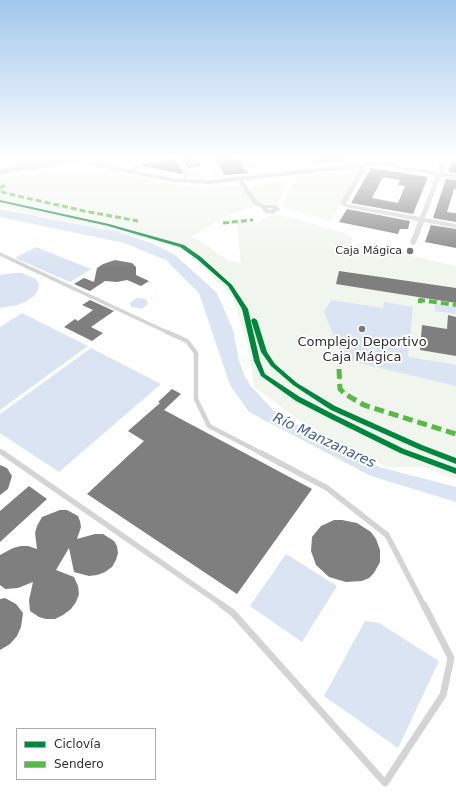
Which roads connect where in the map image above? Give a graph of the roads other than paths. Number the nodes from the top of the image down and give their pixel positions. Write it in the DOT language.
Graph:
graph roads {
  1 [pos="250,194"];
  2 [pos="348,194"];
  3 [pos="432,194"];
  4 [pos="264,207"];
  5 [pos="422,220"];
  6 [pos="456,226"];
  7 [pos="412,243"];
  8 [pos="0,254"];
  9 [pos="0,451"];
  1 -- 4 [label="street"];
  2 -- 5 [label="street"];
  3 -- 5 [label="street"];
  5 -- 6 [label="street"];
  5 -- 7 [label="street"];
  8 -- 9 [label="lane"];
}
